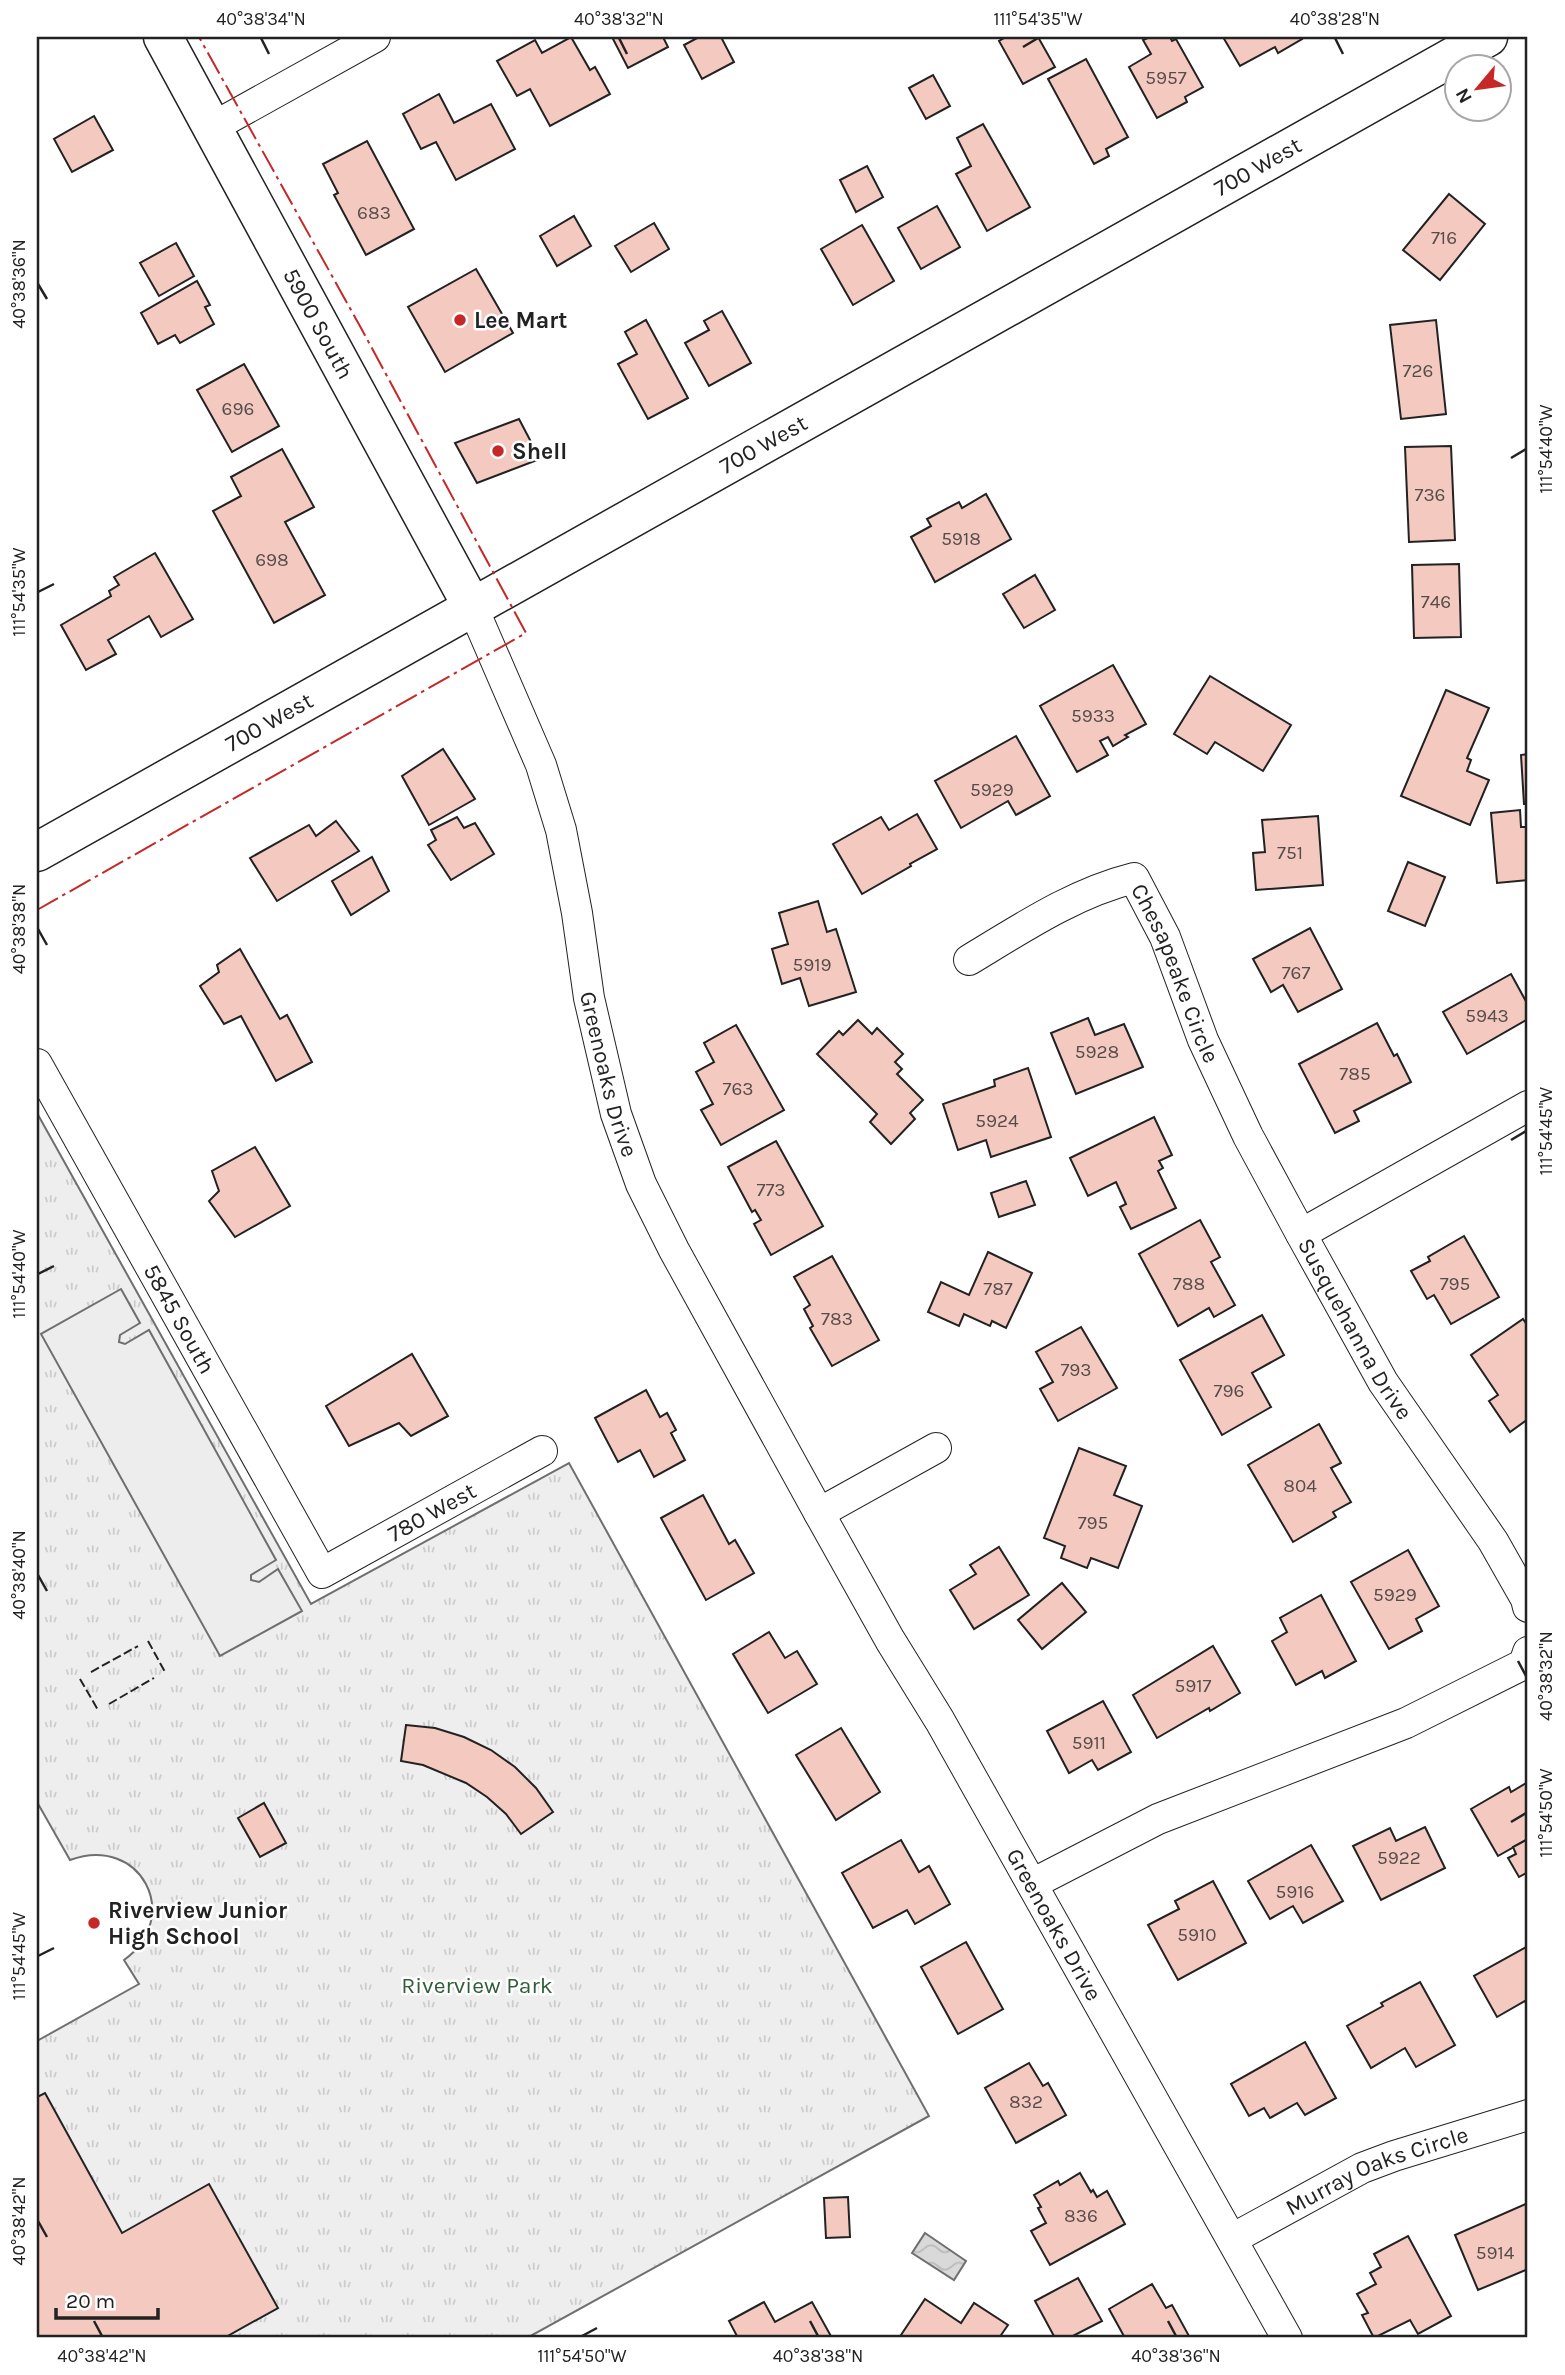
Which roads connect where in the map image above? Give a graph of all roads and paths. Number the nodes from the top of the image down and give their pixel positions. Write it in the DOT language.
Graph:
graph roads {
  1 [pos="163,37"];
  2 [pos="375,37"];
  3 [pos="1488,37"];
  4 [pos="213,127"];
  5 [pos="473,608"];
  6 [pos="37,852"];
  7 [pos="969,960"];
  8 [pos="37,1064"];
  9 [pos="1528,1107"];
  10 [pos="1301,1234"];
  11 [pos="936,1448"];
  12 [pos="542,1451"];
  13 [pos="819,1513"];
  14 [pos="322,1573"];
  15 [pos="1528,1607"];
  16 [pos="1528,1652"];
  17 [pos="1032,1884"];
  18 [pos="1528,2115"];
  19 [pos="1232,2239"];
  20 [pos="1287,2338"];
  1 -- 4 [label="main road, 5900 South"];
  2 -- 4 [label="street"];
  3 -- 5 [label="main road, 700 West"];
  4 -- 5 [label="main road, 5900 South"];
  5 -- 6 [label="main road, 700 West"];
  5 -- 13 [label="street, Greenoaks Drive"];
  7 -- 10 [label="street, Chesapeake Circle"];
  8 -- 14 [label="street, 5845 South"];
  9 -- 10 [label="street, Susquehanna Drive"];
  10 -- 15 [label="street, Susquehanna Drive"];
  11 -- 13 [label="street"];
  12 -- 14 [label="street, 780 West"];
  13 -- 17 [label="street, Greenoaks Drive"];
  16 -- 17 [label="street"];
  17 -- 19 [label="street, Greenoaks Drive"];
  18 -- 19 [label="street, Murray Oaks Circle"];
  19 -- 20 [label="street, Greenoaks Drive"];
}
